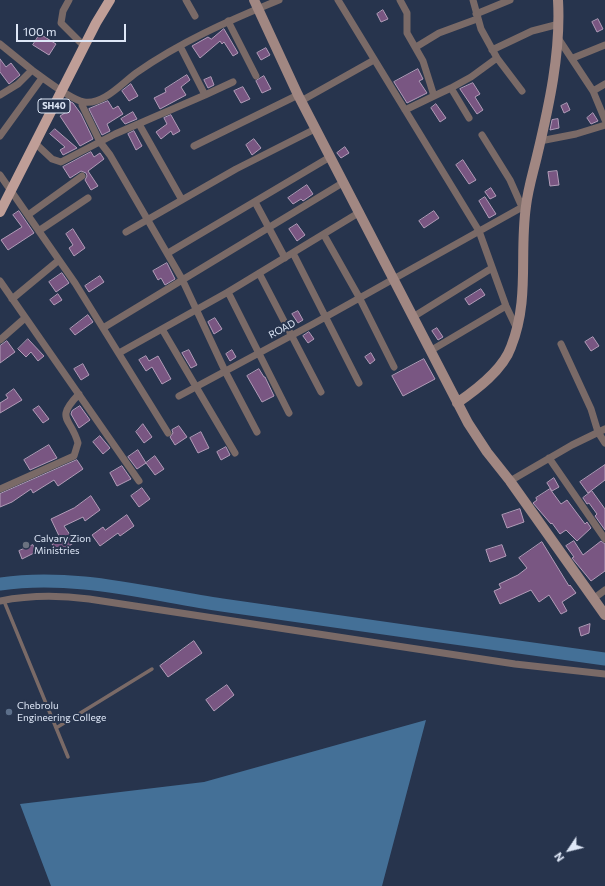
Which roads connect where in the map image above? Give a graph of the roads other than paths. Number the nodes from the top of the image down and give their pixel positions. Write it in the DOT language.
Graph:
graph roads {
  1 [pos="69,0"];
  2 [pos="110,0"];
  3 [pos="186,0"];
  4 [pos="279,0"];
  5 [pos="338,0"];
  6 [pos="400,0"];
  7 [pos="473,0"];
  8 [pos="510,0"];
  9 [pos="558,0"];
  10 [pos="256,4"];
  11 [pos="195,16"];
  12 [pos="477,17"];
  13 [pos="228,22"];
  14 [pos="558,24"];
  15 [pos="558,38"];
  16 [pos="0,44"];
  17 [pos="605,45"];
  18 [pos="84,46"];
  19 [pos="180,46"];
  20 [pos="416,47"];
  21 [pos="492,50"];
  22 [pos="3,52"];
  23 [pos="496,58"];
  24 [pos="573,58"];
  25 [pos="374,60"];
  26 [pos="32,70"];
  27 [pos="256,76"];
  28 [pos="42,78"];
  29 [pos="233,82"];
  30 [pos="605,84"];
  31 [pos="451,88"];
  32 [pos="62,91"];
  33 [pos="522,91"];
  34 [pos="593,91"];
  35 [pos="0,95"];
  36 [pos="205,95"];
  37 [pos="434,96"];
  38 [pos="300,98"];
  39 [pos="83,102"];
  40 [pos="405,110"];
  41 [pos="469,118"];
  42 [pos="605,120"];
  43 [pos="139,124"];
  44 [pos="605,125"];
  45 [pos="315,129"];
  46 [pos="482,135"];
  47 [pos="0,136"];
  48 [pos="540,141"];
  49 [pos="100,142"];
  50 [pos="35,143"];
  51 [pos="194,146"];
  52 [pos="330,157"];
  53 [pos="0,175"];
  54 [pos="82,176"];
  55 [pos="344,182"];
  56 [pos="10,191"];
  57 [pos="88,198"];
  58 [pos="182,200"];
  59 [pos="255,202"];
  60 [pos="524,206"];
  61 [pos="0,212"];
  62 [pos="360,212"];
  63 [pos="28,215"];
  64 [pos="146,220"];
  65 [pos="268,227"];
  66 [pos="40,230"];
  67 [pos="479,231"];
  68 [pos="126,232"];
  69 [pos="324,235"];
  70 [pos="168,253"];
  71 [pos="293,253"];
  72 [pos="285,258"];
  73 [pos="59,260"];
  74 [pos="492,268"];
  75 [pos="259,273"];
  76 [pos="394,278"];
  77 [pos="182,279"];
  78 [pos="0,281"];
  79 [pos="228,292"];
  80 [pos="359,297"];
  81 [pos="12,299"];
  82 [pos="506,306"];
  83 [pos="197,309"];
  84 [pos="326,316"];
  85 [pos="413,317"];
  86 [pos="25,318"];
  87 [pos="103,328"];
  88 [pos="162,329"];
  89 [pos="517,329"];
  90 [pos="292,335"];
  91 [pos="0,340"];
  92 [pos="561,344"];
  93 [pos="430,350"];
  94 [pos="119,353"];
  95 [pos="258,353"];
  96 [pos="394,367"];
  97 [pos="225,371"];
  98 [pos="359,383"];
  99 [pos="194,387"];
  100 [pos="321,392"];
  101 [pos="79,394"];
  102 [pos="179,396"];
  103 [pos="457,403"];
  104 [pos="289,413"];
  105 [pos="605,429"];
  106 [pos="257,432"];
  107 [pos="598,432"];
  108 [pos="168,433"];
  109 [pos="605,443"];
  110 [pos="235,453"];
  111 [pos="549,458"];
  112 [pos="139,481"];
  113 [pos="510,481"];
  114 [pos="0,489"];
  115 [pos="605,539"];
  116 [pos="605,590"];
  117 [pos="593,599"];
  118 [pos="2,600"];
  119 [pos="605,615"];
  120 [pos="152,669"];
  121 [pos="605,674"];
  122 [pos="56,728"];
  123 [pos="68,757"];
  1 -- 18 [label="street"];
  2 -- 18 [label="main road, SH40"];
  3 -- 11 [label="street"];
  4 -- 10 [label="street"];
  5 -- 25 [label="street"];
  6 -- 20 [label="street"];
  7 -- 12 [label="street"];
  8 -- 12 [label="street"];
  9 -- 14 [label="street"];
  10 -- 13 [label="street"];
  10 -- 38 [label="street"];
  12 -- 20 [label="street"];
  12 -- 21 [label="street"];
  13 -- 19 [label="street"];
  13 -- 27 [label="street"];
  14 -- 15 [label="street"];
  14 -- 21 [label="street"];
  15 -- 24 [label="street"];
  15 -- 48 [label="street"];
  16 -- 22 [label="street"];
  17 -- 24 [label="street"];
  18 -- 32 [label="main road, SH40"];
  19 -- 36 [label="street"];
  19 -- 39 [label="street"];
  20 -- 37 [label="street"];
  21 -- 23 [label="street"];
  22 -- 26 [label="street"];
  23 -- 31 [label="street"];
  23 -- 33 [label="street"];
  24 -- 34 [label="street"];
  25 -- 38 [label="street"];
  25 -- 40 [label="street"];
  26 -- 28 [label="street"];
  26 -- 35 [label="street"];
  28 -- 32 [label="street"];
  28 -- 47 [label="street"];
  29 -- 36 [label="street"];
  30 -- 34 [label="street"];
  31 -- 37 [label="street"];
  31 -- 41 [label="street"];
  32 -- 39 [label="street"];
  32 -- 50 [label="main road, SH40"];
  34 -- 42 [label="street"];
  36 -- 43 [label="street"];
  37 -- 40 [label="street"];
  38 -- 45 [label="street"];
  38 -- 51 [label="street"];
  39 -- 49 [label="street"];
  40 -- 67 [label="street"];
  43 -- 49 [label="street"];
  43 -- 58 [label="street"];
  44 -- 48 [label="street"];
  45 -- 52 [label="street"];
  45 -- 58 [label="street"];
  46 -- 60 [label="street"];
  48 -- 60 [label="street"];
  49 -- 50 [label="street"];
  49 -- 64 [label="street"];
  50 -- 56 [label="main road, SH40"];
  52 -- 55 [label="street"];
  52 -- 59 [label="street"];
  53 -- 56 [label="street"];
  54 -- 63 [label="street"];
  55 -- 62 [label="street"];
  55 -- 65 [label="street"];
  56 -- 61 [label="main road, SH40"];
  56 -- 63 [label="street"];
  57 -- 66 [label="street"];
  58 -- 64 [label="street"];
  59 -- 65 [label="street"];
  59 -- 70 [label="street"];
  60 -- 67 [label="street, ROAD"];
  60 -- 89 [label="street"];
  62 -- 69 [label="street"];
  62 -- 76 [label="street"];
  63 -- 66 [label="street"];
  64 -- 68 [label="street"];
  64 -- 70 [label="street"];
  65 -- 72 [label="street"];
  65 -- 77 [label="street"];
  66 -- 73 [label="street"];
  67 -- 74 [label="street"];
  67 -- 76 [label="street, ROAD"];
  69 -- 71 [label="street"];
  69 -- 80 [label="street"];
  70 -- 77 [label="street"];
  71 -- 72 [label="street"];
  71 -- 84 [label="street"];
  72 -- 75 [label="street"];
  73 -- 81 [label="street"];
  73 -- 87 [label="street"];
  74 -- 82 [label="street"];
  74 -- 85 [label="street"];
  75 -- 79 [label="street"];
  75 -- 90 [label="street"];
  76 -- 80 [label="street, ROAD"];
  76 -- 85 [label="street"];
  77 -- 83 [label="street"];
  77 -- 87 [label="street"];
  78 -- 81 [label="street"];
  79 -- 83 [label="street"];
  79 -- 95 [label="street"];
  80 -- 84 [label="street, ROAD"];
  80 -- 96 [label="street"];
  81 -- 86 [label="street"];
  82 -- 89 [label="street"];
  82 -- 93 [label="street"];
  83 -- 88 [label="street"];
  83 -- 97 [label="street"];
  84 -- 90 [label="street, ROAD"];
  84 -- 98 [label="street"];
  85 -- 93 [label="street"];
  86 -- 91 [label="street"];
  86 -- 101 [label="street"];
  87 -- 94 [label="street"];
  88 -- 94 [label="street"];
  88 -- 99 [label="street"];
  89 -- 103 [label="street"];
  90 -- 95 [label="street, ROAD"];
  90 -- 100 [label="street"];
  92 -- 107 [label="street"];
  93 -- 103 [label="street"];
  94 -- 108 [label="street"];
  95 -- 97 [label="street, ROAD"];
  95 -- 104 [label="street"];
  97 -- 99 [label="street, ROAD"];
  97 -- 106 [label="street"];
  99 -- 102 [label="street, ROAD"];
  99 -- 110 [label="street"];
  101 -- 112 [label="street"];
  101 -- 114 [label="street"];
  103 -- 113 [label="street"];
  105 -- 107 [label="street"];
  107 -- 109 [label="street"];
  107 -- 111 [label="street"];
  111 -- 113 [label="street"];
  111 -- 115 [label="street"];
  113 -- 117 [label="street"];
  116 -- 117 [label="street"];
  117 -- 119 [label="street"];
  118 -- 121 [label="street"];
  118 -- 122 [label="lane"];
  120 -- 122 [label="lane"];
  122 -- 123 [label="lane"];
}
